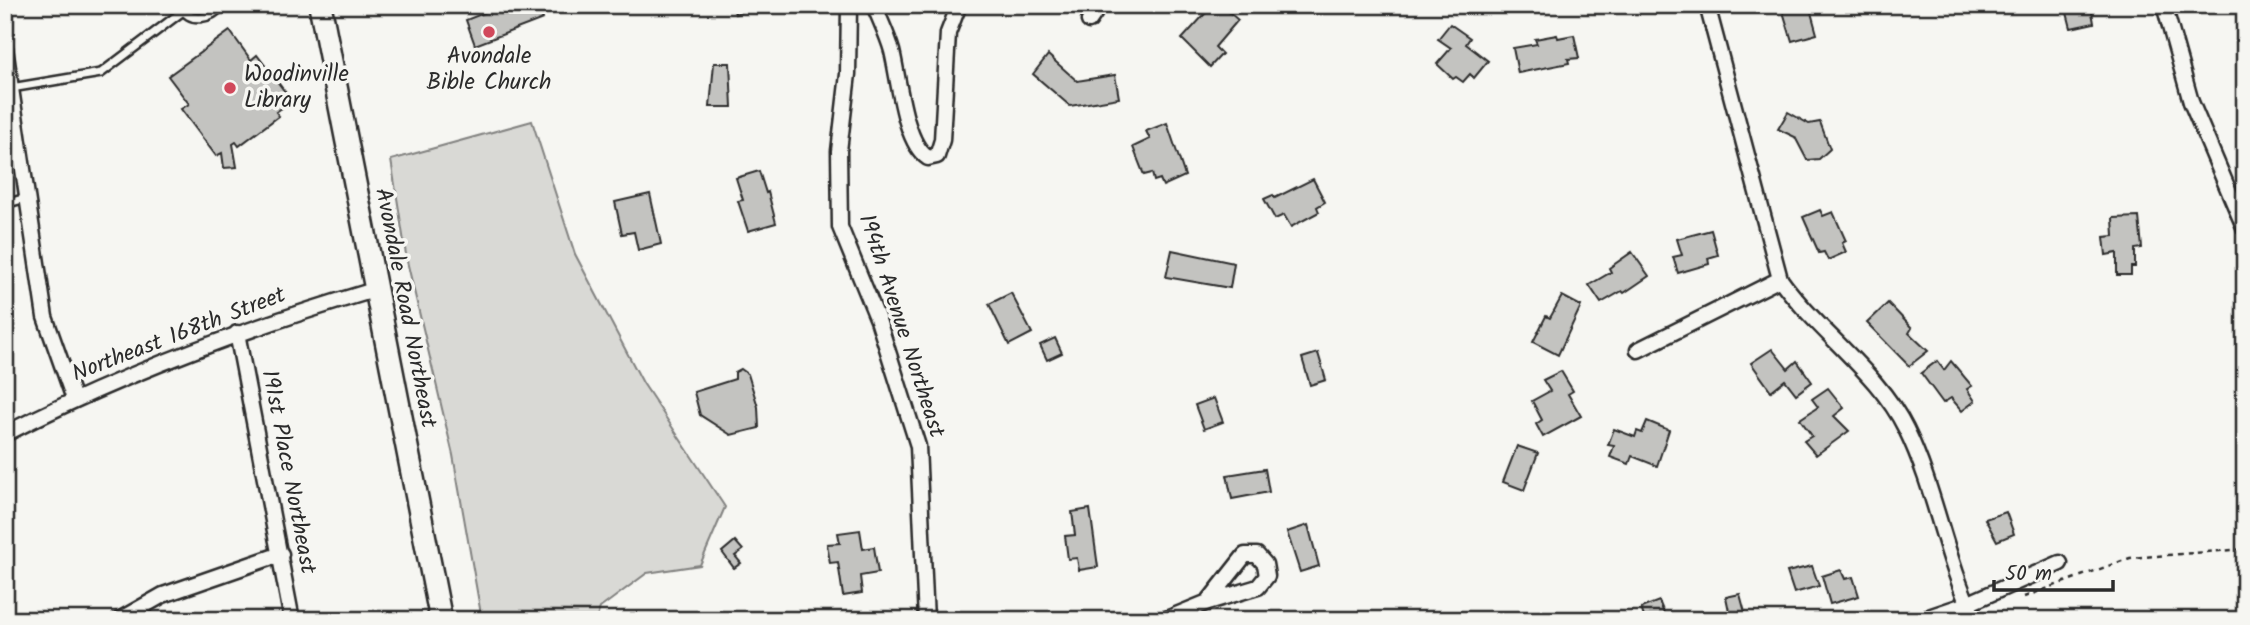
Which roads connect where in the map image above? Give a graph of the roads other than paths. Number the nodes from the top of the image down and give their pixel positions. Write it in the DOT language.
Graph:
graph roads {
  1 [pos="222,5"];
  2 [pos="320,5"];
  3 [pos="849,5"];
  4 [pos="874,5"];
  5 [pos="959,5"];
  6 [pos="1100,5"];
  7 [pos="1707,5"];
  8 [pos="2164,5"];
  9 [pos="182,8"];
  10 [pos="1089,21"];
  11 [pos="5,48"];
  12 [pos="11,88"];
  13 [pos="26,198"];
  14 [pos="5,204"];
  15 [pos="2245,229"];
  16 [pos="1780,279"];
  17 [pos="374,290"];
  18 [pos="237,333"];
  19 [pos="1638,351"];
  20 [pos="74,399"];
  21 [pos="5,434"];
  22 [pos="281,554"];
  23 [pos="2060,563"];
  24 [pos="1208,602"];
  25 [pos="1967,604"];
  26 [pos="119,620"];
  27 [pos="292,620"];
  28 [pos="440,620"];
  29 [pos="926,620"];
  30 [pos="1164,620"];
  31 [pos="1920,620"];
  32 [pos="1975,620"];
  1 -- 9 [label="lane"];
  2 -- 17 [label="main road, Avondale Road Northeast"];
  3 -- 29 [label="street, 194th Avenue Northeast"];
  4 -- 5 [label="street"];
  6 -- 10 [label="street"];
  7 -- 16 [label="street"];
  8 -- 15 [label="street"];
  9 -- 12 [label="lane"];
  11 -- 12 [label="street"];
  12 -- 13 [label="street"];
  13 -- 14 [label="lane"];
  13 -- 20 [label="street"];
  16 -- 19 [label="street"];
  16 -- 25 [label="street"];
  17 -- 18 [label="street, Northeast 168th Street"];
  17 -- 28 [label="main road, Avondale Road Northeast"];
  18 -- 20 [label="street, Northeast 168th Street"];
  18 -- 22 [label="street, 191st Place Northeast"];
  20 -- 21 [label="street, Northeast 168th Street"];
  22 -- 26 [label="street"];
  22 -- 27 [label="street, 191st Place Northeast"];
  23 -- 25 [label="street"];
  24 -- 30 [label="street"];
  25 -- 31 [label="street"];
  25 -- 32 [label="street"];
}
